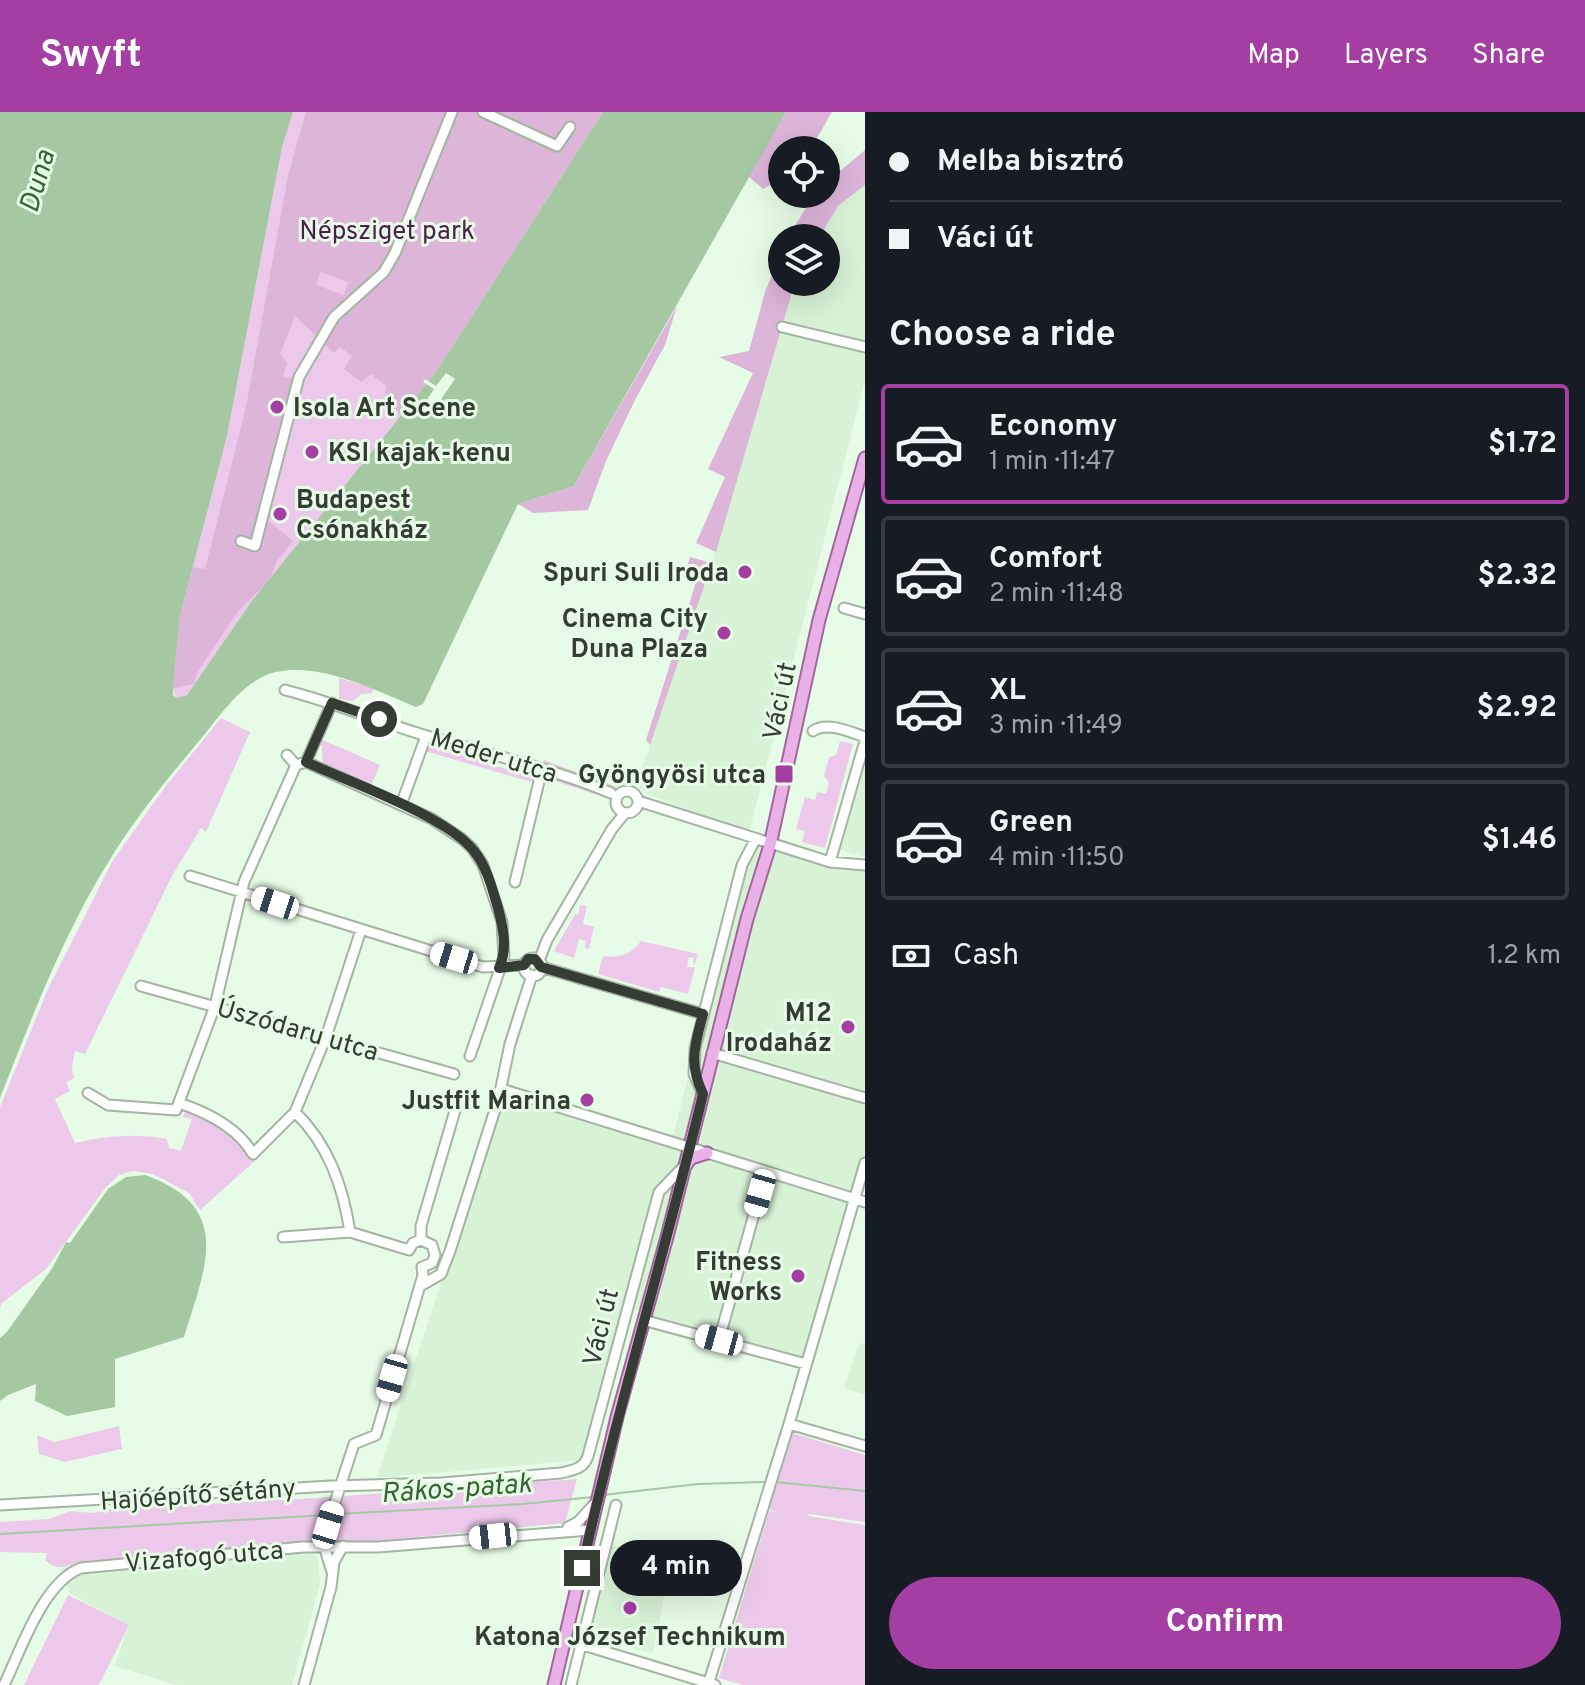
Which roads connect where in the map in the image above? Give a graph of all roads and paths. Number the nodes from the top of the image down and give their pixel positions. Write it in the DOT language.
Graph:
graph roads {
  1 [pos="452,112"];
  2 [pos="483,112"];
  3 [pos="570,127"];
  4 [pos="782,327"];
  5 [pos="865,347"];
  6 [pos="865,458"];
  7 [pos="241,541"];
  8 [pos="844,608"];
  9 [pos="865,614"];
  10 [pos="285,690"];
  11 [pos="332,703"];
  12 [pos="813,731"];
  13 [pos="426,736"];
  14 [pos="865,739"];
  15 [pos="287,755"];
  16 [pos="301,763"];
  17 [pos="542,769"];
  18 [pos="611,793"];
  19 [pos="637,804"];
  20 [pos="401,805"];
  21 [pos="622,811"];
  22 [pos="751,839"];
  23 [pos="770,845"];
  24 [pos="830,862"];
  25 [pos="865,865"];
  26 [pos="190,876"];
  27 [pos="515,882"];
  28 [pos="241,892"];
  29 [pos="361,930"];
  30 [pos="538,962"];
  31 [pos="499,968"];
  32 [pos="527,971"];
  33 [pos="141,986"];
  34 [pos="215,1006"];
  35 [pos="703,1014"];
  36 [pos="326,1037"];
  37 [pos="712,1053"];
  38 [pos="470,1056"];
  39 [pos="454,1074"];
  40 [pos="501,1089"];
  41 [pos="88,1093"];
  42 [pos="703,1094"];
  43 [pos="459,1097"];
  44 [pos="865,1098"];
  45 [pos="178,1106"];
  46 [pos="295,1112"];
  47 [pos="690,1147"];
  48 [pos="707,1153"];
  49 [pos="865,1163"];
  50 [pos="685,1165"];
  51 [pos="766,1171"];
  52 [pos="837,1194"];
  53 [pos="854,1199"];
  54 [pos="865,1202"];
  55 [pos="850,1210"];
  56 [pos="350,1232"];
  57 [pos="283,1237"];
  58 [pos="421,1240"];
  59 [pos="420,1286"];
  60 [pos="643,1320"];
  61 [pos="719,1340"];
  62 [pos="806,1364"];
  63 [pos="789,1424"];
  64 [pos="865,1446"];
  65 [pos="586,1463"];
  66 [pos="340,1486"];
  67 [pos="596,1502"];
  68 [pos="0,1505"];
  69 [pos="616,1505"];
  70 [pos="590,1530"];
  71 [pos="561,1531"];
  72 [pos="324,1546"];
  73 [pos="343,1546"];
  74 [pos="332,1572"];
  75 [pos="583,1645"];
  76 [pos="710,1684"];
  77 [pos="4,1685"];
  78 [pos="304,1685"];
  79 [pos="554,1685"];
  80 [pos="571,1685"];
  1 -- 7 [label="street"];
  2 -- 3 [label="street"];
  4 -- 5 [label="street"];
  6 -- 23 [label="main road, Váci út"];
  8 -- 9 [label="street"];
  10 -- 11 [label="street, Meder utca"];
  11 -- 13 [label="street, Meder utca"];
  11 -- 16 [label="street"];
  12 -- 14 [label="street"];
  13 -- 17 [label="street, Meder utca"];
  13 -- 20 [label="street"];
  14 -- 24 [label="street"];
  15 -- 16 [label="street"];
  16 -- 20 [label="street"];
  16 -- 28 [label="street"];
  17 -- 18 [label="street, Meder utca"];
  17 -- 27 [label="street"];
  19 -- 21 [label="street"];
  19 -- 21 [label="street"];
  19 -- 22 [label="street"];
  20 -- 31 [label="street"];
  21 -- 30 [label="street"];
  22 -- 23 [label="street"];
  22 -- 35 [label="street, Váci út"];
  23 -- 24 [label="street"];
  23 -- 37 [label="main road, Váci út"];
  24 -- 25 [label="street"];
  26 -- 28 [label="street"];
  28 -- 29 [label="street"];
  28 -- 34 [label="street"];
  29 -- 31 [label="street"];
  29 -- 36 [label="street"];
  30 -- 32 [label="street"];
  30 -- 32 [label="street"];
  30 -- 35 [label="street"];
  31 -- 32 [label="street"];
  31 -- 38 [label="street"];
  32 -- 40 [label="street"];
  33 -- 34 [label="street, Úszódaru utca"];
  34 -- 36 [label="street, Úszódaru utca"];
  34 -- 45 [label="street"];
  35 -- 42 [label="street, Váci út"];
  36 -- 39 [label="street, Úszódaru utca"];
  36 -- 46 [label="street"];
  37 -- 42 [label="main road, Váci út"];
  37 -- 44 [label="street"];
  40 -- 47 [label="street"];
  40 -- 59 [label="street"];
  41 -- 45 [label="street"];
  42 -- 47 [label="main road, Váci út"];
  43 -- 58 [label="street"];
  45 -- 46 [label="street"];
  46 -- 56 [label="street"];
  47 -- 48 [label="street"];
  47 -- 50 [label="main road, Váci út"];
  48 -- 50 [label="main road"];
  48 -- 51 [label="street"];
  49 -- 53 [label="street"];
  50 -- 60 [label="main road, Váci út"];
  50 -- 65 [label="street, Váci út"];
  51 -- 52 [label="street"];
  51 -- 61 [label="street"];
  52 -- 53 [label="street"];
  52 -- 55 [label="street"];
  53 -- 54 [label="street"];
  53 -- 55 [label="street"];
  55 -- 62 [label="street"];
  56 -- 57 [label="street"];
  56 -- 58 [label="street"];
  58 -- 59 [label="street"];
  59 -- 66 [label="street"];
  60 -- 61 [label="street"];
  60 -- 67 [label="main road, Váci út"];
  61 -- 62 [label="street"];
  62 -- 63 [label="street"];
  63 -- 64 [label="street"];
  63 -- 76 [label="street"];
  65 -- 66 [label="street, Hajóépítő sétány"];
  66 -- 68 [label="street, Hajóépítő sétány"];
  66 -- 72 [label="street"];
  67 -- 70 [label="main road, Váci út"];
  67 -- 71 [label="street"];
  69 -- 75 [label="street"];
  70 -- 71 [label="street, Vizafogó utca"];
  70 -- 79 [label="main road, Váci út"];
  71 -- 73 [label="street, Vizafogó utca"];
  72 -- 73 [label="street, Vizafogó utca"];
  72 -- 74 [label="street"];
  72 -- 77 [label="street, Vizafogó utca"];
  73 -- 74 [label="street"];
  74 -- 78 [label="street"];
  75 -- 76 [label="street"];
  75 -- 80 [label="street"];
}
